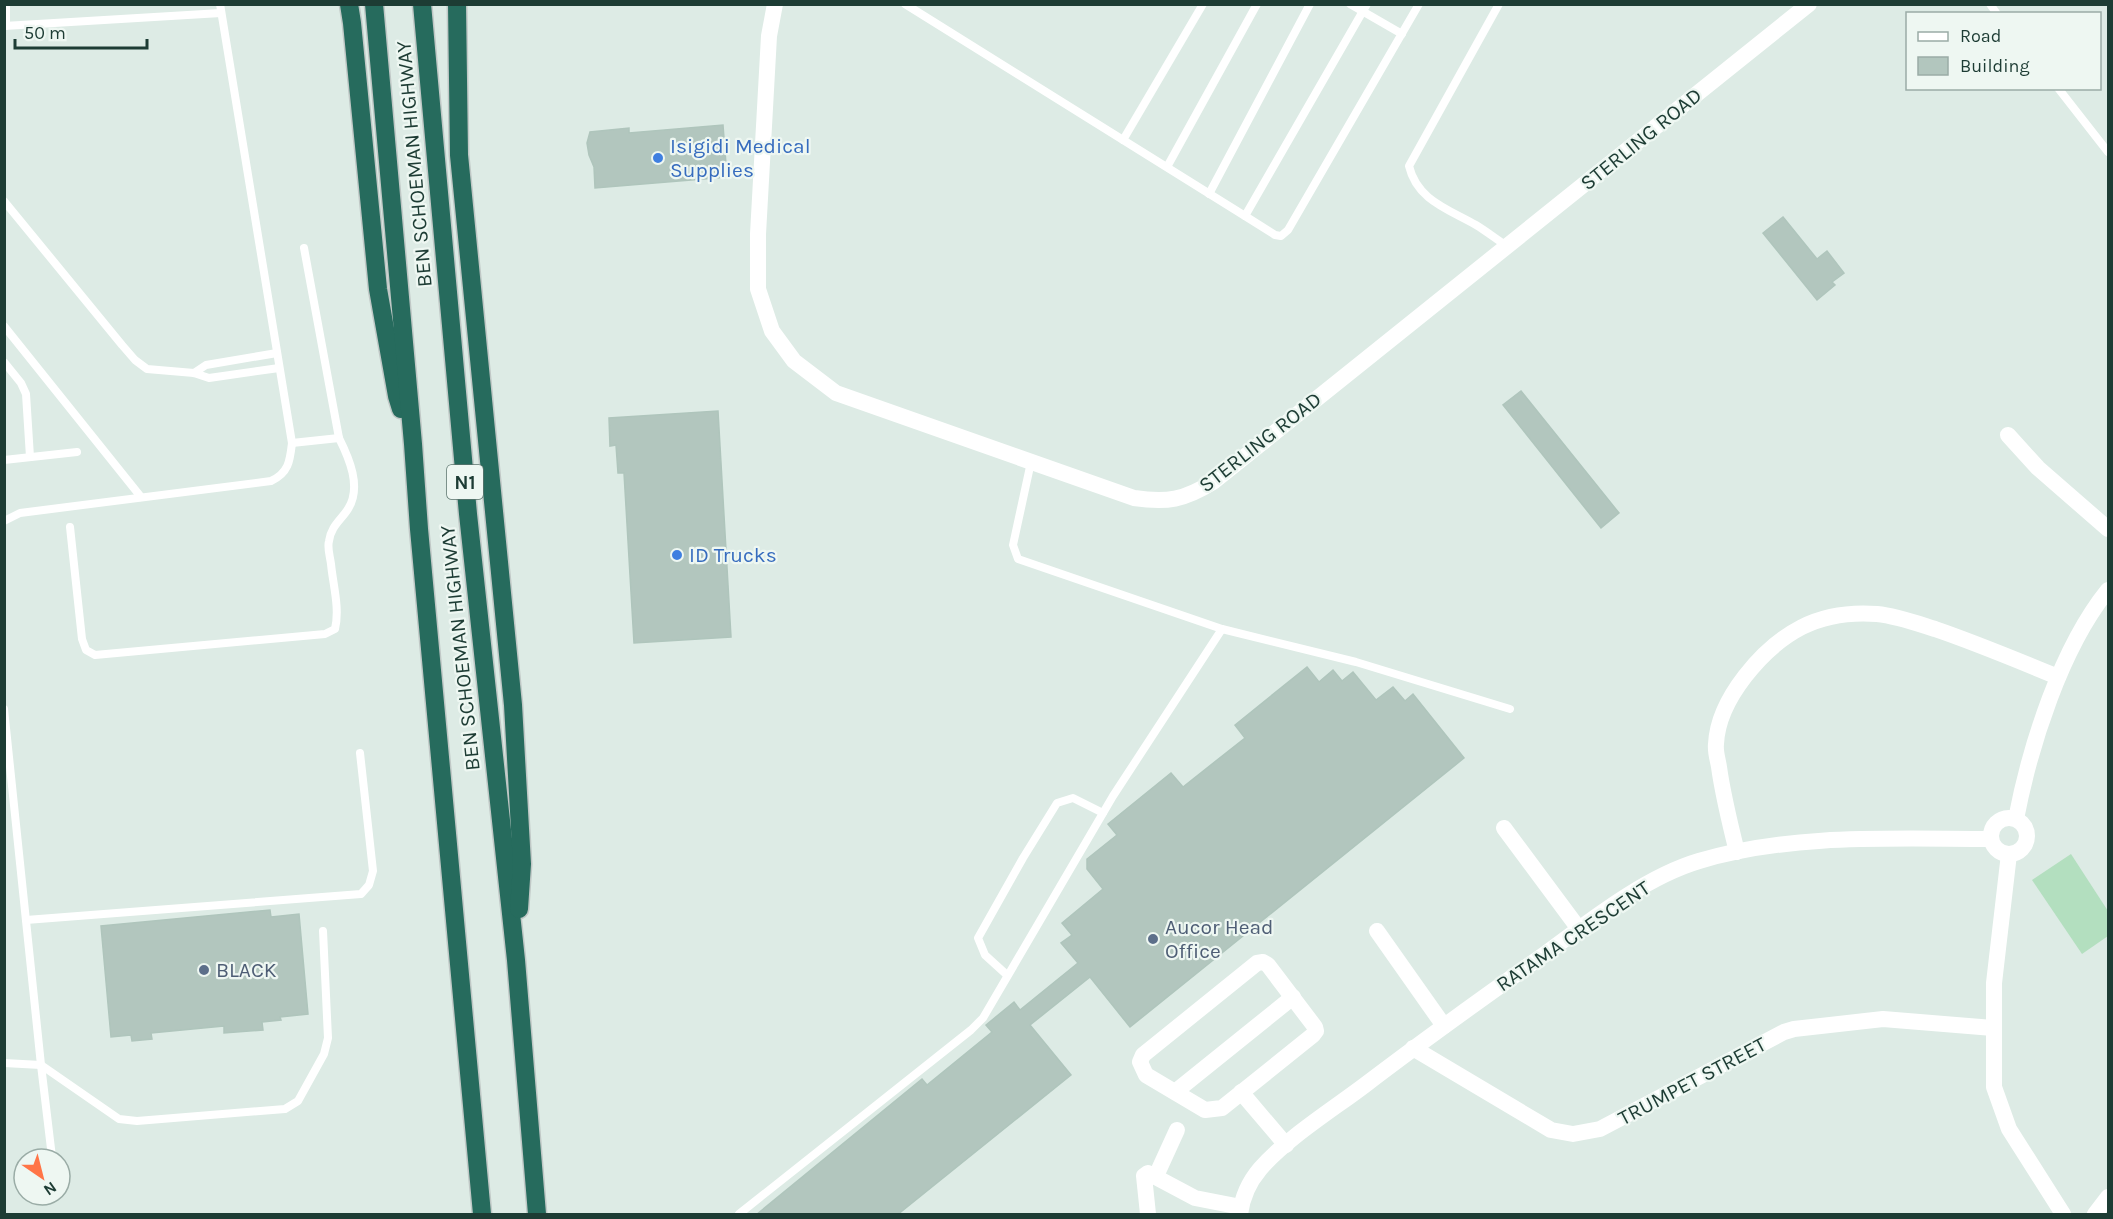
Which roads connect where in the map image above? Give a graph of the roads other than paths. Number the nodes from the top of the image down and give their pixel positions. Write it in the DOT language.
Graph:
graph roads {
  1 [pos="6,4"];
  2 [pos="349,4"];
  3 [pos="374,4"];
  4 [pos="422,4"];
  5 [pos="446,4"];
  6 [pos="457,4"];
  7 [pos="775,4"];
  8 [pos="905,4"];
  9 [pos="1203,4"];
  10 [pos="1257,4"];
  11 [pos="1310,4"];
  12 [pos="1350,4"];
  13 [pos="1419,4"];
  14 [pos="1499,4"];
  15 [pos="1809,4"];
  16 [pos="1365,8"];
  17 [pos="220,9"];
  18 [pos="5,26"];
  19 [pos="1402,34"];
  20 [pos="2060,90"];
  21 [pos="1123,140"];
  22 [pos="2109,152"];
  23 [pos="459,155"];
  24 [pos="1167,167"];
  25 [pos="1209,194"];
  26 [pos="4,201"];
  27 [pos="1245,216"];
  28 [pos="1507,246"];
  29 [pos="304,248"];
  30 [pos="4,326"];
  31 [pos="277,353"];
  32 [pos="4,363"];
  33 [pos="279,368"];
  34 [pos="194,373"];
  35 [pos="2008,435"];
  36 [pos="339,438"];
  37 [pos="292,443"];
  38 [pos="413,444"];
  39 [pos="77,452"];
  40 [pos="30,457"];
  41 [pos="4,460"];
  42 [pos="1031,462"];
  43 [pos="141,497"];
  44 [pos="4,521"];
  45 [pos="70,527"];
  46 [pos="2109,529"];
  47 [pos="2109,590"];
  48 [pos="1222,629"];
  49 [pos="2058,677"];
  50 [pos="4,709"];
  51 [pos="1510,709"];
  52 [pos="360,753"];
  53 [pos="7,755"];
  54 [pos="1103,813"];
  55 [pos="2016,819"];
  56 [pos="1504,828"];
  57 [pos="1991,838"];
  58 [pos="1737,852"];
  59 [pos="2008,854"];
  60 [pos="26,920"];
  61 [pos="1579,929"];
  62 [pos="323,931"];
  63 [pos="1377,931"];
  64 [pos="516,960"];
  65 [pos="1007,975"];
  66 [pos="1293,997"];
  67 [pos="1444,1026"];
  68 [pos="1993,1028"];
  69 [pos="1413,1048"];
  70 [pos="4,1063"];
  71 [pos="41,1065"];
  72 [pos="1175,1092"];
  73 [pos="1241,1092"];
  74 [pos="1177,1130"];
  75 [pos="1286,1146"];
  76 [pos="51,1147"];
  77 [pos="1156,1176"];
  78 [pos="2109,1197"];
  79 [pos="1195,1206"];
  80 [pos="1241,1211"];
  81 [pos="482,1215"];
  82 [pos="537,1215"];
  83 [pos="740,1215"];
  84 [pos="1148,1215"];
  85 [pos="2063,1215"];
  86 [pos="2095,1215"];
  1 -- 18 [label="lane"];
  2 -- 38 [label="highway"];
  3 -- 38 [label="highway, BEN SCHOEMAN HIGHWAY"];
  4 -- 64 [label="highway, BEN SCHOEMAN HIGHWAY / N1"];
  5 -- 23 [label="highway"];
  6 -- 23 [label="highway"];
  7 -- 42 [label="street, STERLING ROAD"];
  8 -- 21 [label="lane"];
  9 -- 21 [label="lane"];
  10 -- 24 [label="lane"];
  11 -- 25 [label="lane"];
  12 -- 16 [label="lane"];
  13 -- 19 [label="lane"];
  14 -- 28 [label="lane"];
  15 -- 28 [label="street, STERLING ROAD"];
  16 -- 19 [label="lane"];
  16 -- 27 [label="lane"];
  17 -- 18 [label="lane"];
  17 -- 31 [label="lane"];
  19 -- 27 [label="lane"];
  20 -- 22 [label="lane"];
  21 -- 24 [label="lane"];
  23 -- 64 [label="highway"];
  24 -- 25 [label="lane"];
  25 -- 27 [label="lane"];
  26 -- 34 [label="lane"];
  28 -- 42 [label="street, STERLING ROAD"];
  29 -- 36 [label="lane"];
  30 -- 43 [label="lane"];
  31 -- 33 [label="lane"];
  31 -- 34 [label="lane"];
  32 -- 40 [label="lane"];
  33 -- 34 [label="lane"];
  33 -- 37 [label="lane"];
  35 -- 46 [label="street"];
  36 -- 37 [label="lane"];
  36 -- 45 [label="lane"];
  37 -- 43 [label="lane"];
  38 -- 81 [label="highway, BEN SCHOEMAN HIGHWAY"];
  39 -- 40 [label="lane"];
  40 -- 41 [label="lane"];
  42 -- 48 [label="lane"];
  43 -- 44 [label="lane"];
  47 -- 49 [label="street"];
  48 -- 51 [label="lane"];
  48 -- 54 [label="lane"];
  49 -- 55 [label="street"];
  49 -- 58 [label="street"];
  50 -- 53 [label="lane"];
  52 -- 60 [label="lane"];
  53 -- 60 [label="lane"];
  54 -- 65 [label="lane"];
  54 -- 65 [label="lane"];
  55 -- 57 [label="street"];
  55 -- 59 [label="street"];
  56 -- 61 [label="street"];
  57 -- 58 [label="street, RATAMA CRESCENT"];
  57 -- 59 [label="street"];
  58 -- 61 [label="street, RATAMA CRESCENT"];
  59 -- 68 [label="street"];
  60 -- 71 [label="lane"];
  61 -- 67 [label="street, RATAMA CRESCENT"];
  62 -- 71 [label="lane"];
  63 -- 67 [label="street"];
  64 -- 82 [label="highway, BEN SCHOEMAN HIGHWAY"];
  65 -- 83 [label="lane"];
  66 -- 72 [label="street"];
  66 -- 72 [label="street"];
  66 -- 73 [label="street"];
  67 -- 69 [label="street, RATAMA CRESCENT"];
  68 -- 69 [label="street, TRUMPET STREET"];
  68 -- 85 [label="street"];
  69 -- 75 [label="street, RATAMA CRESCENT"];
  70 -- 71 [label="lane"];
  71 -- 76 [label="lane"];
  72 -- 73 [label="street"];
  73 -- 75 [label="street"];
  74 -- 77 [label="street"];
  75 -- 80 [label="street, RATAMA CRESCENT"];
  77 -- 79 [label="street"];
  77 -- 84 [label="street"];
  78 -- 86 [label="street"];
  79 -- 80 [label="street"];
}
